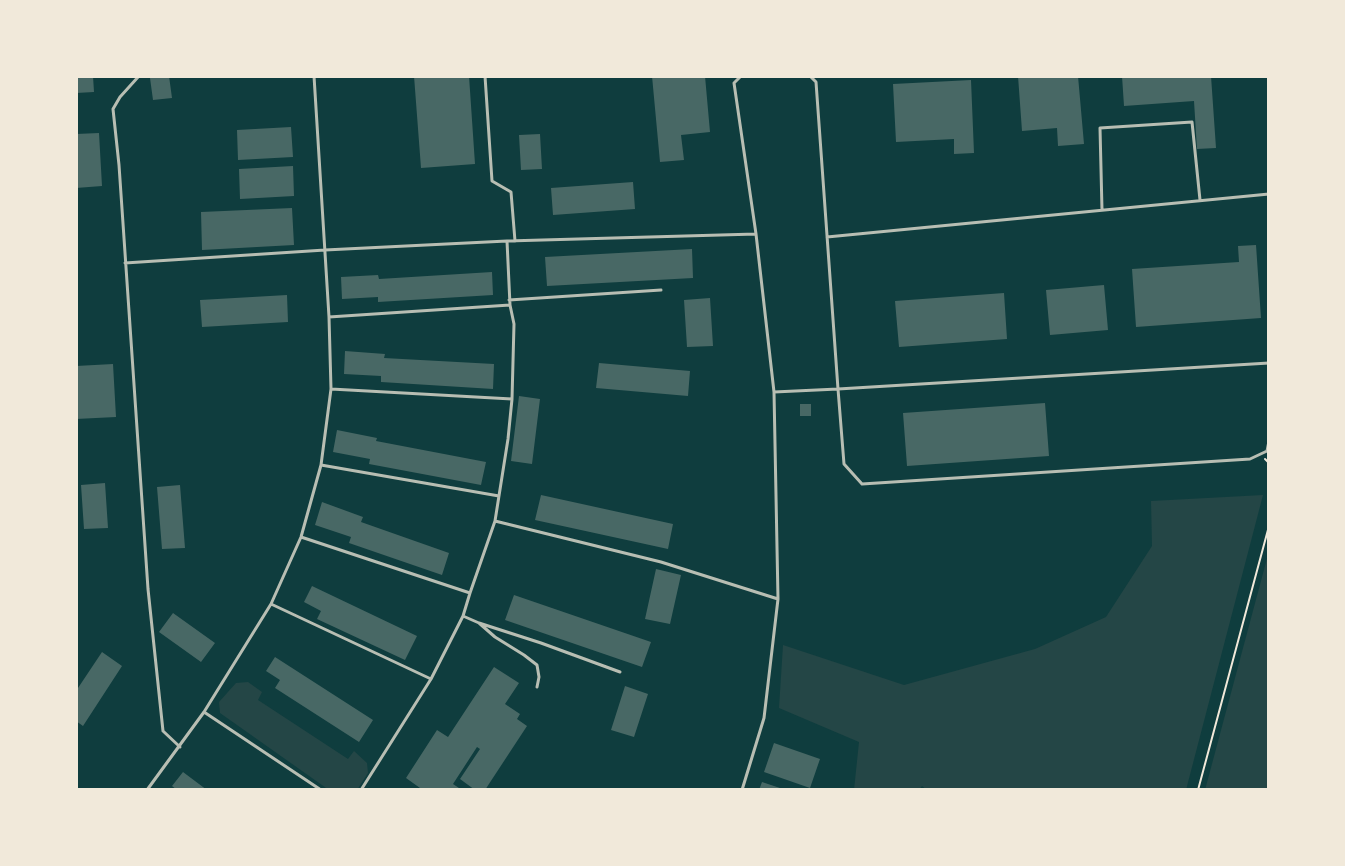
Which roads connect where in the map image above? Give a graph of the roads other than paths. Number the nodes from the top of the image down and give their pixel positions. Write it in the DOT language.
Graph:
graph roads {
  1 [pos="139,76"];
  2 [pos="314,76"];
  3 [pos="485,76"];
  4 [pos="741,76"];
  5 [pos="810,76"];
  6 [pos="1269,194"];
  7 [pos="1200,200"];
  8 [pos="1102,210"];
  9 [pos="756,234"];
  10 [pos="827,236"];
  11 [pos="516,241"];
  12 [pos="507,242"];
  13 [pos="326,250"];
  14 [pos="125,263"];
  15 [pos="661,290"];
  16 [pos="510,303"];
  17 [pos="329,317"];
  18 [pos="1269,362"];
  19 [pos="331,389"];
  20 [pos="838,389"];
  21 [pos="774,392"];
  22 [pos="512,399"];
  23 [pos="1269,441"];
  24 [pos="320,465"];
  25 [pos="499,496"];
  26 [pos="495,522"];
  27 [pos="301,537"];
  28 [pos="470,593"];
  29 [pos="778,599"];
  30 [pos="271,604"];
  31 [pos="463,616"];
  32 [pos="479,623"];
  33 [pos="620,672"];
  34 [pos="430,679"];
  35 [pos="537,687"];
  36 [pos="204,712"];
  37 [pos="180,746"];
  38 [pos="147,790"];
  39 [pos="321,790"];
  40 [pos="361,790"];
  41 [pos="742,790"];
  1 -- 14 [label="lane"];
  2 -- 13 [label="lane"];
  3 -- 11 [label="lane"];
  4 -- 9 [label="lane"];
  5 -- 10 [label="lane"];
  6 -- 7 [label="lane"];
  7 -- 8 [label="lane"];
  7 -- 8 [label="lane"];
  8 -- 10 [label="lane"];
  9 -- 11 [label="lane"];
  9 -- 21 [label="lane"];
  10 -- 20 [label="lane"];
  11 -- 12 [label="lane"];
  12 -- 13 [label="lane"];
  12 -- 16 [label="lane"];
  13 -- 14 [label="lane"];
  13 -- 17 [label="lane"];
  14 -- 37 [label="lane"];
  15 -- 16 [label="lane"];
  16 -- 17 [label="lane"];
  16 -- 22 [label="lane"];
  17 -- 19 [label="lane"];
  18 -- 20 [label="lane"];
  19 -- 22 [label="lane"];
  19 -- 24 [label="lane"];
  20 -- 21 [label="lane"];
  20 -- 23 [label="lane"];
  21 -- 29 [label="lane"];
  22 -- 25 [label="lane"];
  24 -- 25 [label="lane"];
  24 -- 27 [label="lane"];
  25 -- 26 [label="lane"];
  26 -- 28 [label="lane"];
  26 -- 29 [label="lane"];
  27 -- 28 [label="lane"];
  27 -- 30 [label="lane"];
  28 -- 31 [label="lane"];
  29 -- 41 [label="lane"];
  30 -- 34 [label="lane"];
  30 -- 36 [label="lane"];
  31 -- 32 [label="lane"];
  31 -- 34 [label="lane"];
  32 -- 33 [label="lane"];
  32 -- 35 [label="lane"];
  34 -- 40 [label="lane"];
  36 -- 37 [label="lane"];
  36 -- 39 [label="lane"];
  37 -- 38 [label="lane"];
}
